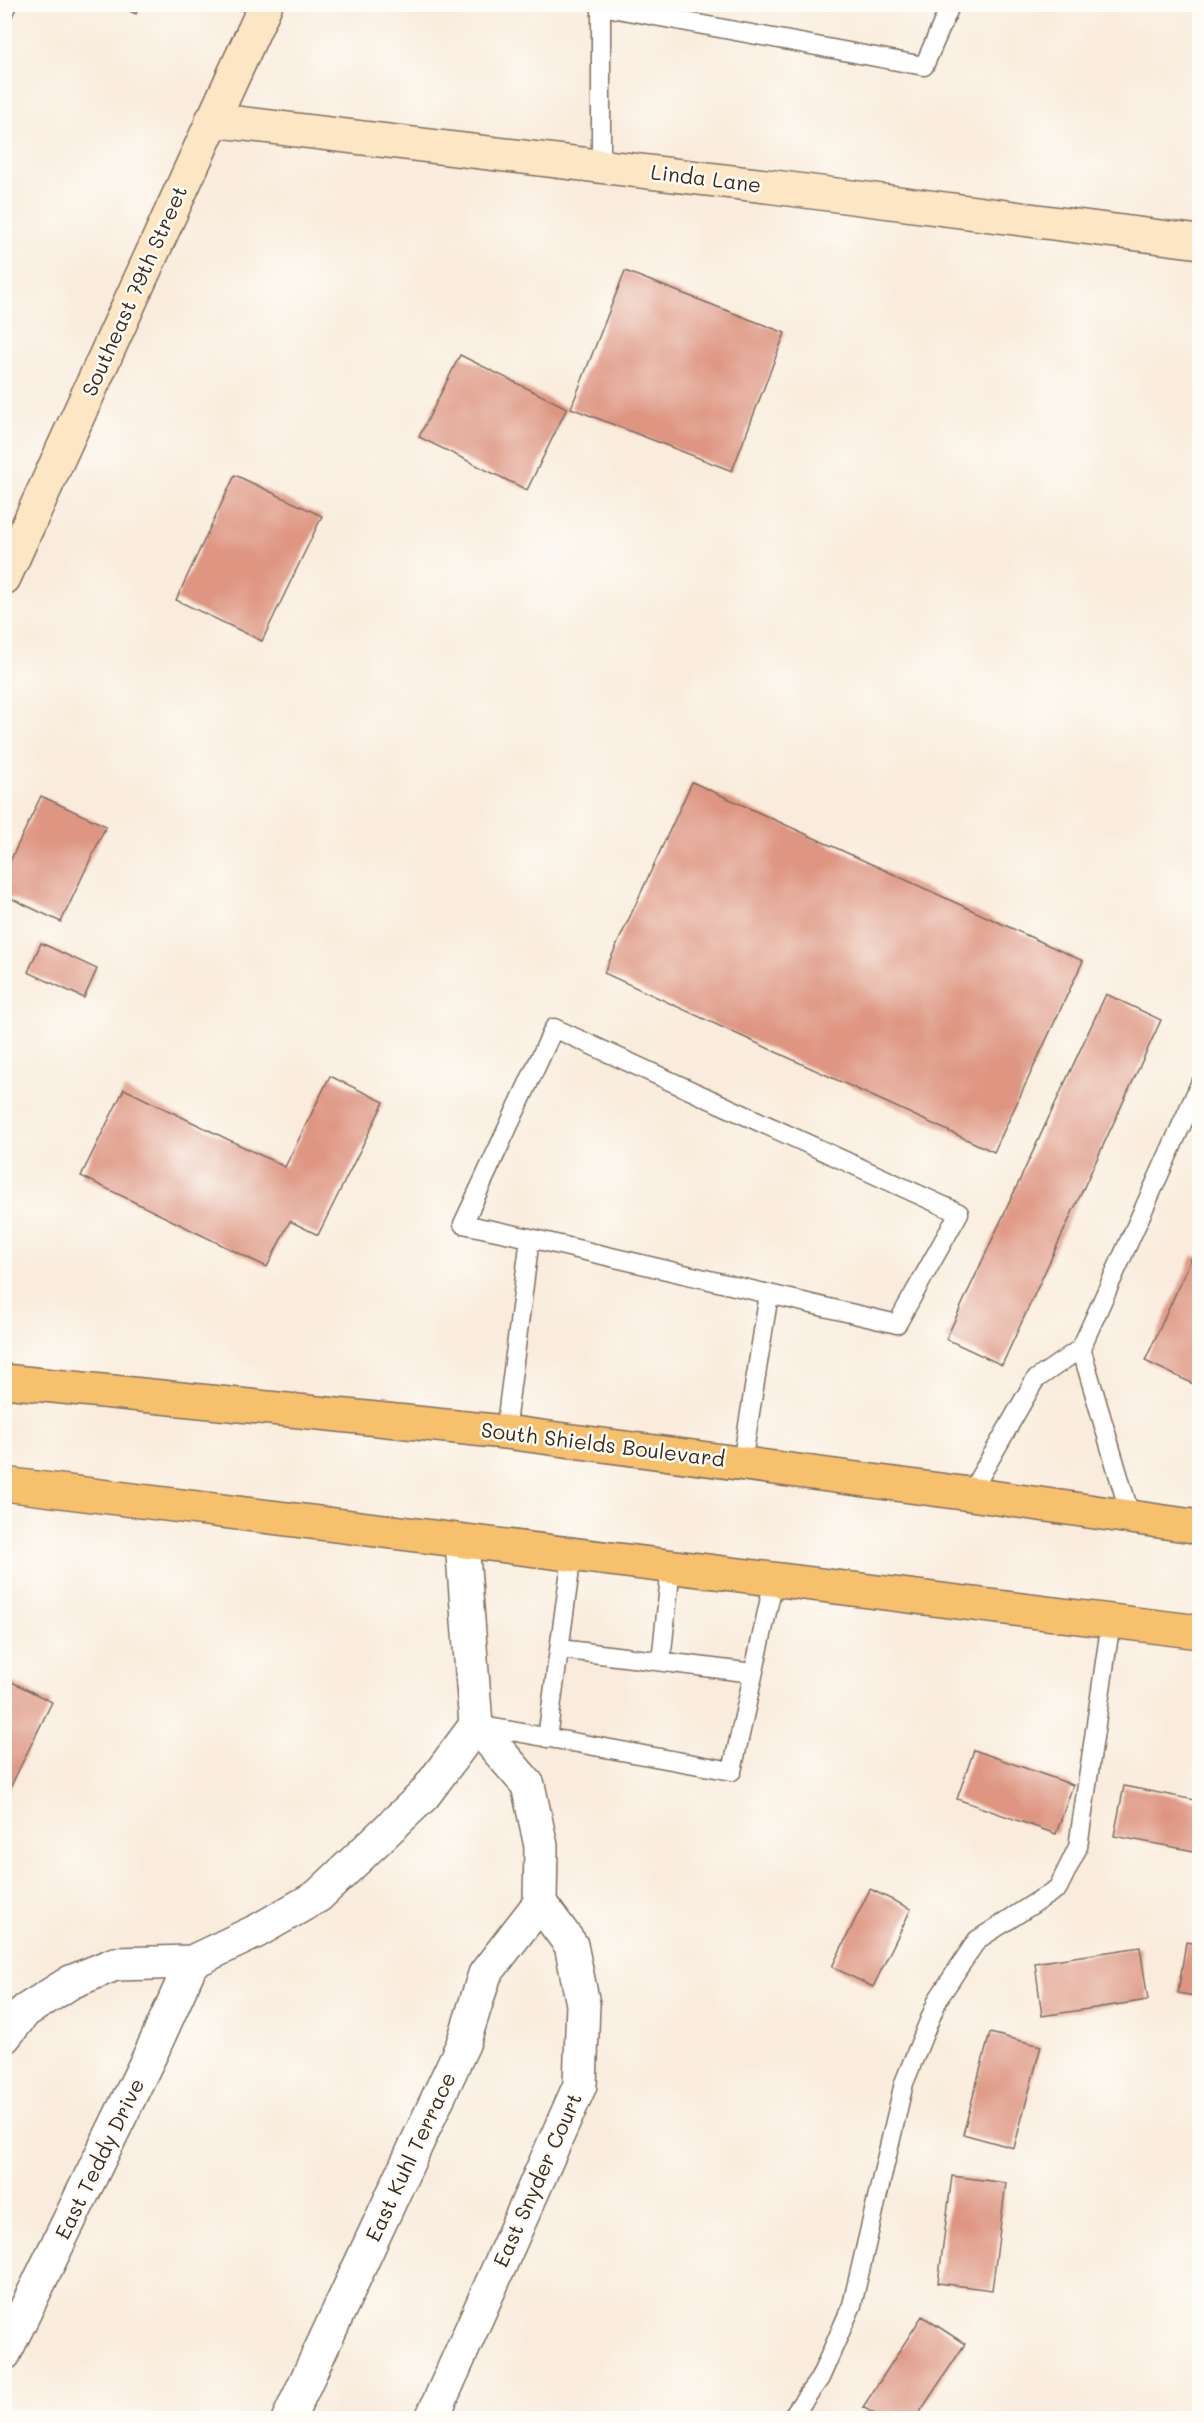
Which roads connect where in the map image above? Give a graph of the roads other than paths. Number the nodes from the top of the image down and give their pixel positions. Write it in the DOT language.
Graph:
graph roads {
  1 [pos="266,4"];
  2 [pos="951,4"];
  3 [pos="601,5"];
  4 [pos="212,120"];
  5 [pos="601,167"];
  6 [pos="1200,242"];
  7 [pos="4,578"];
  8 [pos="1200,1084"];
  9 [pos="530,1238"];
  10 [pos="769,1294"];
  11 [pos="1081,1348"];
  12 [pos="4,1381"];
  13 [pos="505,1432"];
  14 [pos="742,1463"];
  15 [pos="4,1484"];
  16 [pos="970,1494"];
  17 [pos="1131,1518"];
  18 [pos="1200,1527"];
  19 [pos="462,1542"];
  20 [pos="572,1555"];
  21 [pos="671,1567"];
  22 [pos="774,1580"];
  23 [pos="1111,1621"];
  24 [pos="1200,1632"];
  25 [pos="560,1649"];
  26 [pos="661,1661"];
  27 [pos="753,1672"];
  28 [pos="476,1725"];
  29 [pos="547,1738"];
  30 [pos="540,1903"];
  31 [pos="192,1962"];
  32 [pos="4,2037"];
  33 [pos="4,2354"];
  34 [pos="289,2418"];
  35 [pos="432,2418"];
  36 [pos="791,2418"];
  1 -- 4 [label="street, Southeast 79th Street"];
  2 -- 3 [label="lane"];
  3 -- 5 [label="lane"];
  4 -- 5 [label="street, Linda Lane"];
  4 -- 7 [label="street, Southeast 79th Street"];
  5 -- 6 [label="street, Linda Lane"];
  8 -- 11 [label="lane"];
  9 -- 10 [label="lane"];
  9 -- 10 [label="lane"];
  9 -- 13 [label="lane"];
  10 -- 14 [label="lane"];
  11 -- 16 [label="lane"];
  11 -- 17 [label="lane"];
  12 -- 13 [label="main road, South Shields Boulevard"];
  13 -- 14 [label="main road, South Shields Boulevard"];
  14 -- 16 [label="main road, South Shields Boulevard"];
  15 -- 19 [label="main road"];
  16 -- 17 [label="main road, South Shields Boulevard"];
  17 -- 18 [label="main road, South Shields Boulevard"];
  19 -- 20 [label="main road"];
  19 -- 28 [label="street"];
  20 -- 21 [label="main road"];
  20 -- 25 [label="lane"];
  21 -- 22 [label="main road"];
  21 -- 26 [label="lane"];
  22 -- 23 [label="main road"];
  22 -- 27 [label="lane"];
  23 -- 24 [label="main road"];
  23 -- 36 [label="lane"];
  25 -- 26 [label="lane"];
  25 -- 29 [label="lane"];
  26 -- 27 [label="lane"];
  27 -- 29 [label="lane"];
  28 -- 29 [label="lane"];
  28 -- 30 [label="street"];
  28 -- 31 [label="street"];
  30 -- 34 [label="street, East Kuhl Terrace"];
  30 -- 35 [label="street, East Snyder Court"];
  31 -- 32 [label="street"];
  31 -- 33 [label="street, East Teddy Drive"];
}
